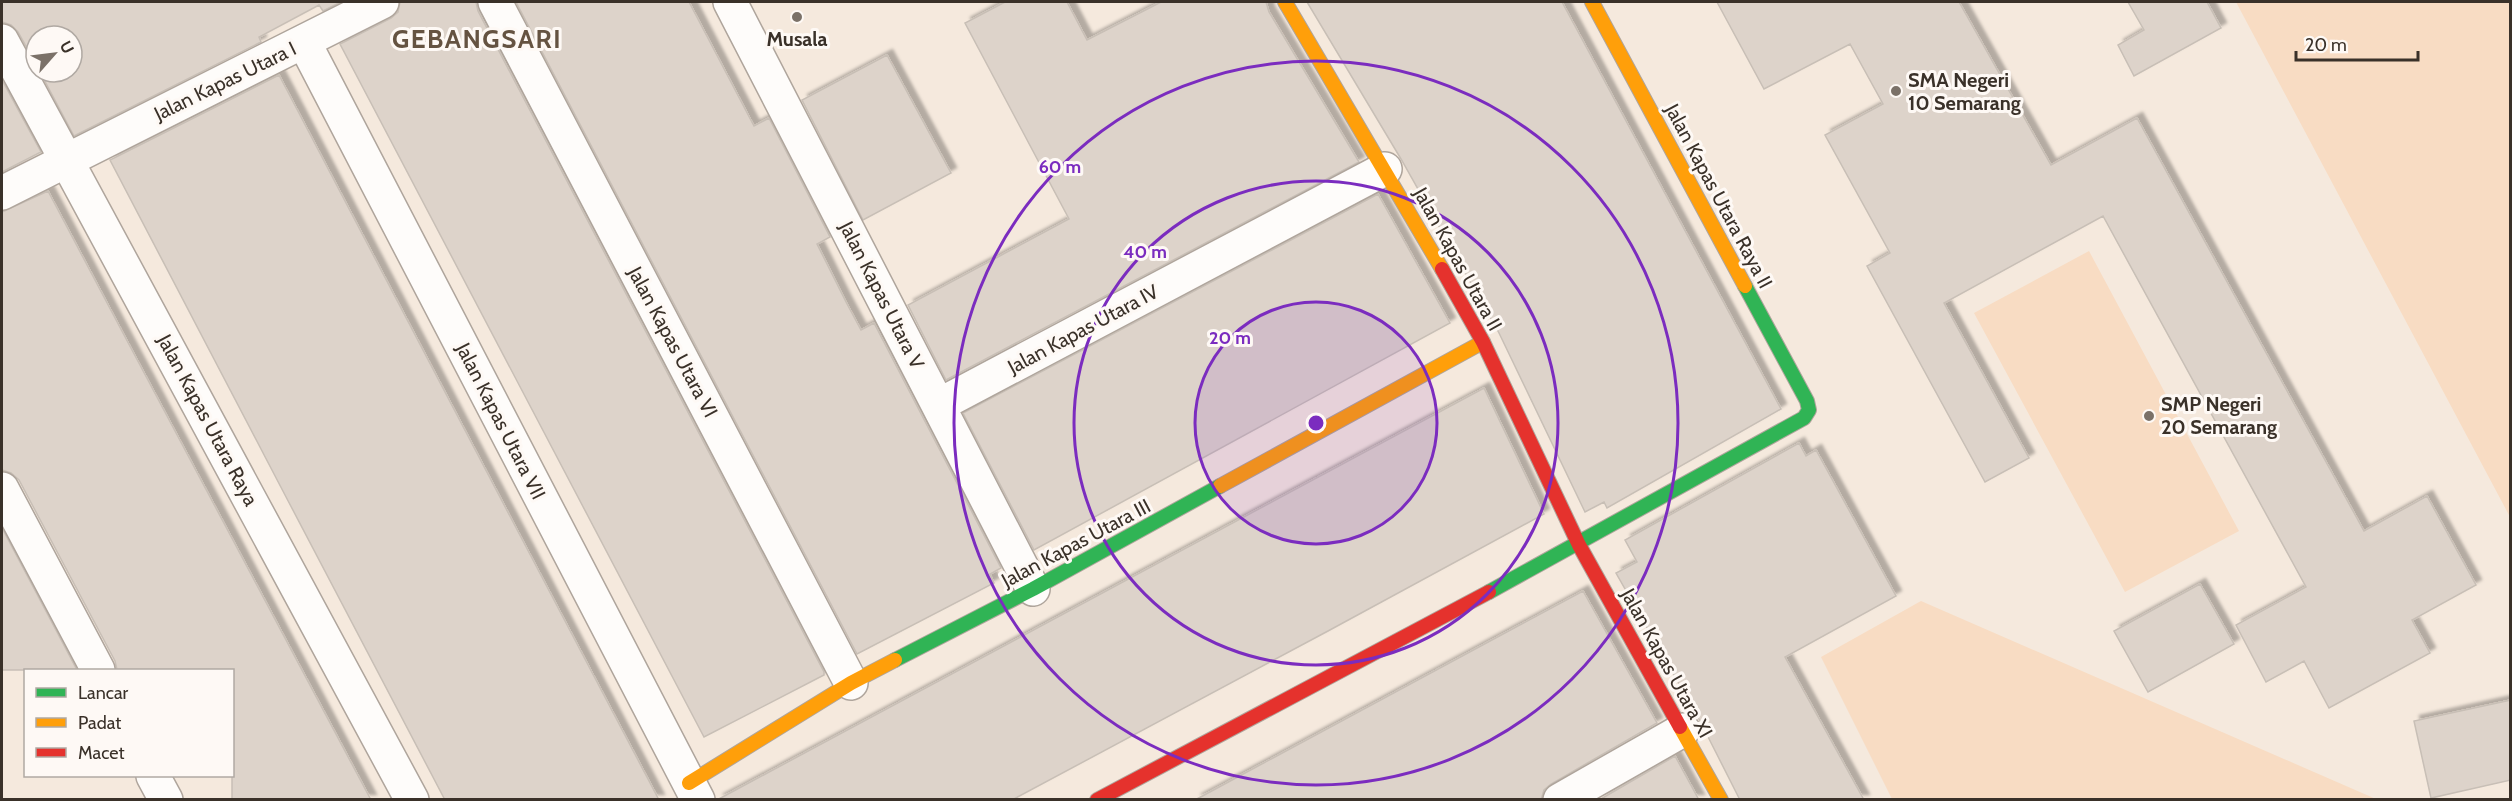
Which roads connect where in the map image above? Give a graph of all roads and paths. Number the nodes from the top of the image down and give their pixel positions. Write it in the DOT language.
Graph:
graph roads {
  1 [pos="382,2"];
  2 [pos="495,2"];
  3 [pos="730,2"];
  4 [pos="1285,2"];
  5 [pos="1592,2"];
  6 [pos="2,41"];
  7 [pos="304,42"];
  8 [pos="66,158"];
  9 [pos="1385,169"];
  10 [pos="2,193"];
  11 [pos="1484,342"];
  12 [pos="939,405"];
  13 [pos="2,489"];
  14 [pos="1579,545"];
  15 [pos="1033,589"];
  16 [pos="97,669"];
  17 [pos="851,683"];
  18 [pos="1683,730"];
  19 [pos="154,777"];
  20 [pos="694,791"];
  21 [pos="166,800"];
  22 [pos="412,800"];
  23 [pos="1097,800"];
  24 [pos="1560,800"];
  25 [pos="1721,800"];
  1 -- 7 [label="street, Jalan Kapas Utara I"];
  2 -- 17 [label="street, Jalan Kapas Utara VI"];
  3 -- 12 [label="street, Jalan Kapas Utara V"];
  4 -- 9 [label="street, Jalan Kapas Utara II"];
  5 -- 14 [label="street, Jalan Kapas Utara Raya II"];
  6 -- 8 [label="street, Jalan Kapas Utara Raya"];
  7 -- 8 [label="street, Jalan Kapas Utara I"];
  7 -- 20 [label="street, Jalan Kapas Utara VII"];
  8 -- 10 [label="street, Jalan Kapas Utara I"];
  8 -- 22 [label="street, Jalan Kapas Utara Raya"];
  9 -- 11 [label="street, Jalan Kapas Utara II"];
  9 -- 12 [label="street, Jalan Kapas Utara IV"];
  11 -- 14 [label="street, Jalan Kapas Utara II"];
  11 -- 15 [label="street, Jalan Kapas Utara III"];
  12 -- 15 [label="street, Jalan Kapas Utara V"];
  13 -- 16 [label="street"];
  14 -- 18 [label="street, Jalan Kapas Utara XI"];
  14 -- 23 [label="street"];
  15 -- 17 [label="street, Jalan Kapas Utara III"];
  17 -- 20 [label="street, Jalan Kapas Utara III"];
  18 -- 24 [label="street"];
  18 -- 25 [label="street, Jalan Kapas Utara XI"];
  19 -- 21 [label="street"];
}
